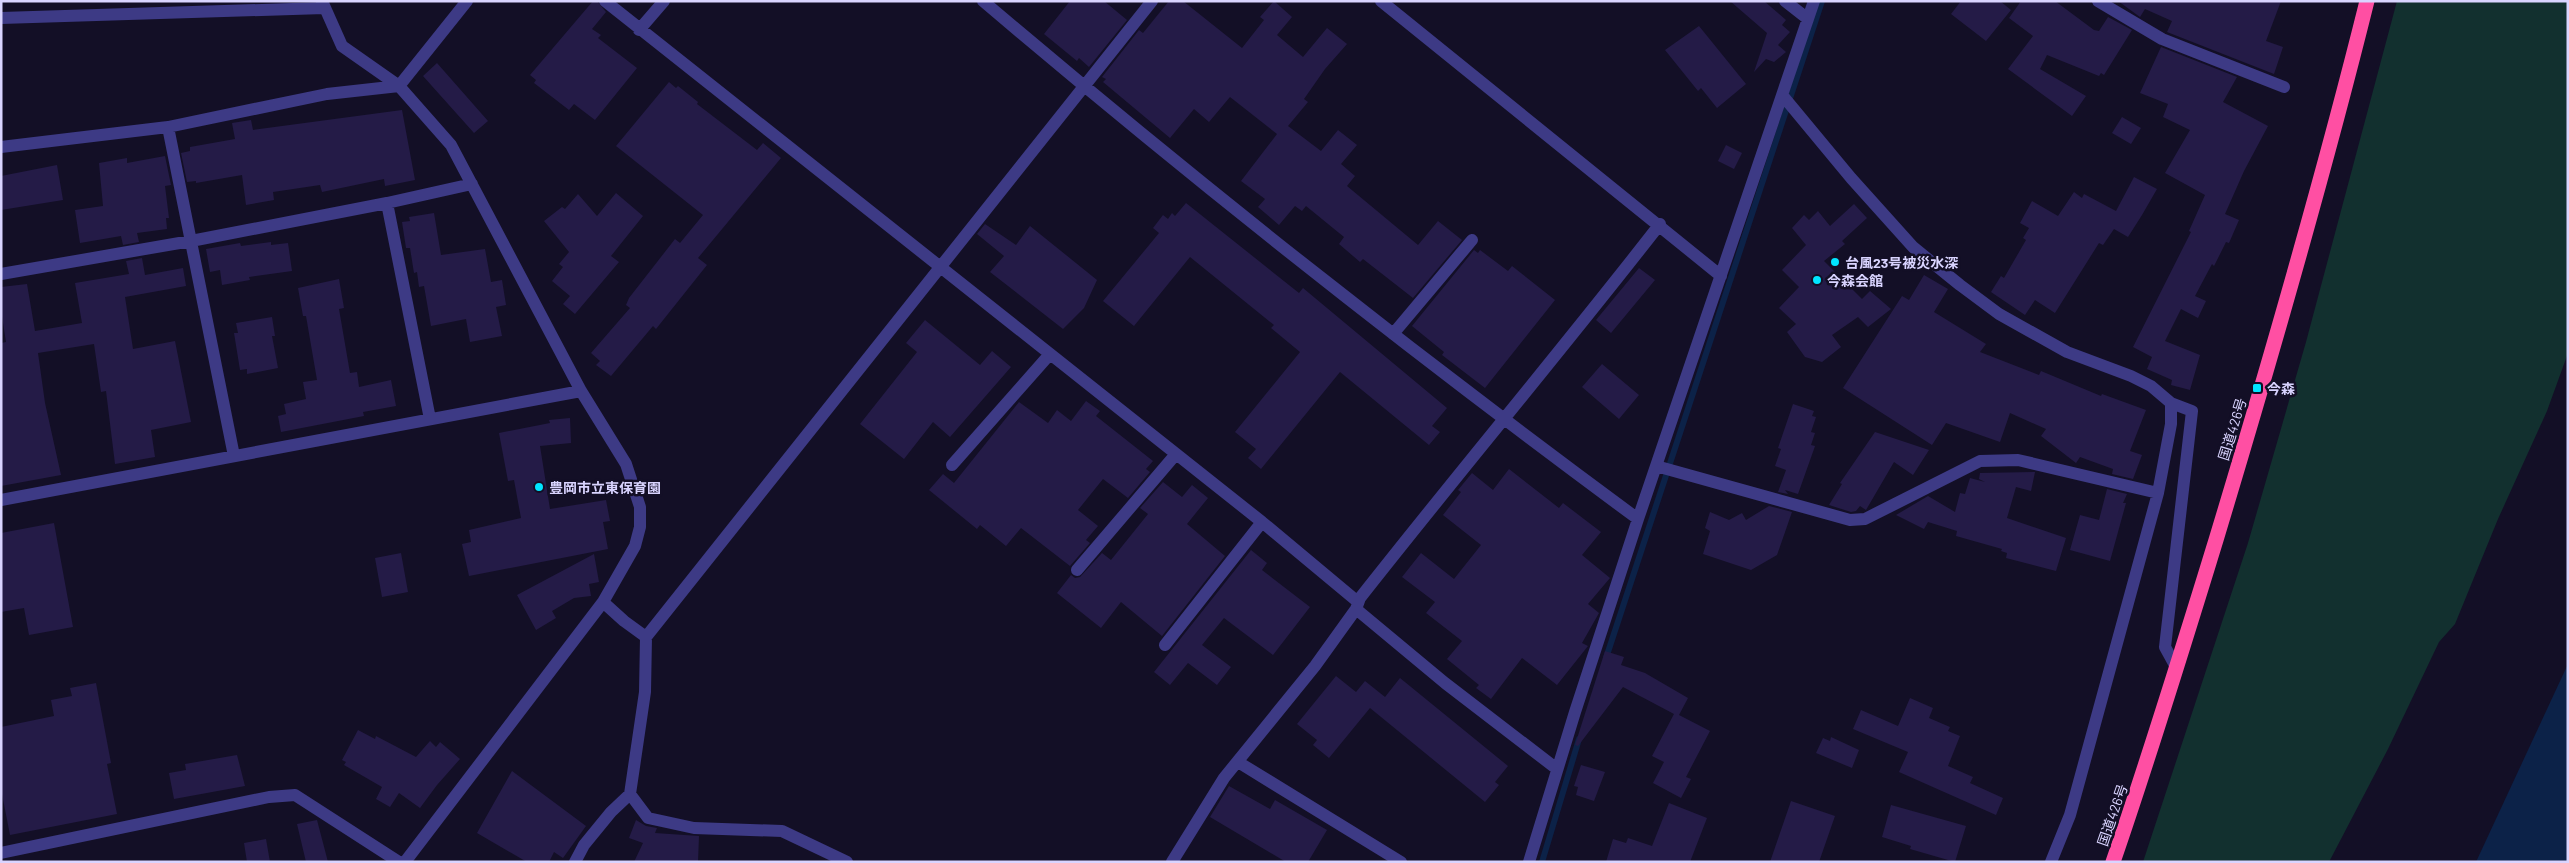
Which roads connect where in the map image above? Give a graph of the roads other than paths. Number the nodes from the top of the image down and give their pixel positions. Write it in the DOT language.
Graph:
graph roads {
  1 [pos="467,1"];
  2 [pos="605,1"];
  3 [pos="664,1"];
  4 [pos="983,1"];
  5 [pos="1152,1"];
  6 [pos="1382,1"];
  7 [pos="1785,1"];
  8 [pos="1814,1"];
  9 [pos="2098,1"];
  10 [pos="2367,1"];
  11 [pos="323,5"];
  12 [pos="1,18"];
  13 [pos="1808,19"];
  14 [pos="639,30"];
  15 [pos="399,86"];
  16 [pos="1084,87"];
  17 [pos="2284,87"];
  18 [pos="1783,96"];
  19 [pos="168,127"];
  20 [pos="1,147"];
  21 [pos="472,184"];
  22 [pos="387,203"];
  23 [pos="1660,224"];
  24 [pos="1472,240"];
  25 [pos="191,241"];
  26 [pos="940,266"];
  27 [pos="1,274"];
  28 [pos="1721,276"];
  29 [pos="1393,334"];
  30 [pos="1050,354"];
  31 [pos="581,391"];
  32 [pos="2171,403"];
  33 [pos="430,419"];
  34 [pos="1502,419"];
  35 [pos="1176,454"];
  36 [pos="234,456"];
  37 [pos="952,465"];
  38 [pos="1656,466"];
  39 [pos="2158,493"];
  40 [pos="1,500"];
  41 [pos="1638,519"];
  42 [pos="1262,522"];
  43 [pos="1078,570"];
  44 [pos="603,602"];
  45 [pos="1357,606"];
  46 [pos="646,637"];
  47 [pos="1165,645"];
  48 [pos="2176,667"];
  49 [pos="1238,762"];
  50 [pos="1557,769"];
  51 [pos="630,794"];
  52 [pos="1,853"];
  53 [pos="399,862"];
  54 [pos="404,862"];
  55 [pos="575,862"];
  56 [pos="847,862"];
  57 [pos="1172,862"];
  58 [pos="1402,862"];
  59 [pos="1530,862"];
  60 [pos="2051,862"];
  61 [pos="2113,862"];
  1 -- 15 [label="street"];
  2 -- 14 [label="street"];
  3 -- 14 [label="street"];
  4 -- 16 [label="street"];
  5 -- 16 [label="street"];
  6 -- 23 [label="street"];
  7 -- 13 [label="street"];
  8 -- 13 [label="street"];
  9 -- 17 [label="street"];
  10 -- 48 [label="highway, 国道426号"];
  11 -- 12 [label="street"];
  11 -- 15 [label="street"];
  13 -- 18 [label="street"];
  14 -- 26 [label="street"];
  15 -- 19 [label="street"];
  15 -- 21 [label="street"];
  16 -- 26 [label="street"];
  16 -- 29 [label="street"];
  18 -- 28 [label="street"];
  18 -- 32 [label="street"];
  19 -- 20 [label="street"];
  19 -- 25 [label="street"];
  21 -- 22 [label="street"];
  21 -- 31 [label="street"];
  22 -- 25 [label="street"];
  22 -- 33 [label="street"];
  23 -- 28 [label="street"];
  23 -- 34 [label="street"];
  24 -- 29 [label="street"];
  25 -- 27 [label="street"];
  25 -- 36 [label="street"];
  26 -- 30 [label="street"];
  26 -- 46 [label="street"];
  28 -- 38 [label="street"];
  29 -- 34 [label="street"];
  30 -- 35 [label="street"];
  30 -- 37 [label="street"];
  31 -- 33 [label="street"];
  31 -- 44 [label="street"];
  32 -- 39 [label="street"];
  32 -- 48 [label="street"];
  33 -- 36 [label="street"];
  34 -- 41 [label="street"];
  34 -- 45 [label="street"];
  35 -- 42 [label="street"];
  35 -- 43 [label="street"];
  36 -- 40 [label="street"];
  38 -- 39 [label="street"];
  38 -- 41 [label="street"];
  39 -- 60 [label="street"];
  41 -- 50 [label="street"];
  42 -- 45 [label="street"];
  42 -- 47 [label="street"];
  44 -- 46 [label="street"];
  44 -- 54 [label="street"];
  45 -- 49 [label="street"];
  45 -- 50 [label="street"];
  46 -- 51 [label="street"];
  48 -- 61 [label="highway, 国道426号"];
  49 -- 57 [label="street"];
  49 -- 58 [label="street"];
  50 -- 59 [label="street"];
  51 -- 55 [label="street"];
  51 -- 56 [label="street"];
  52 -- 53 [label="street"];
}
